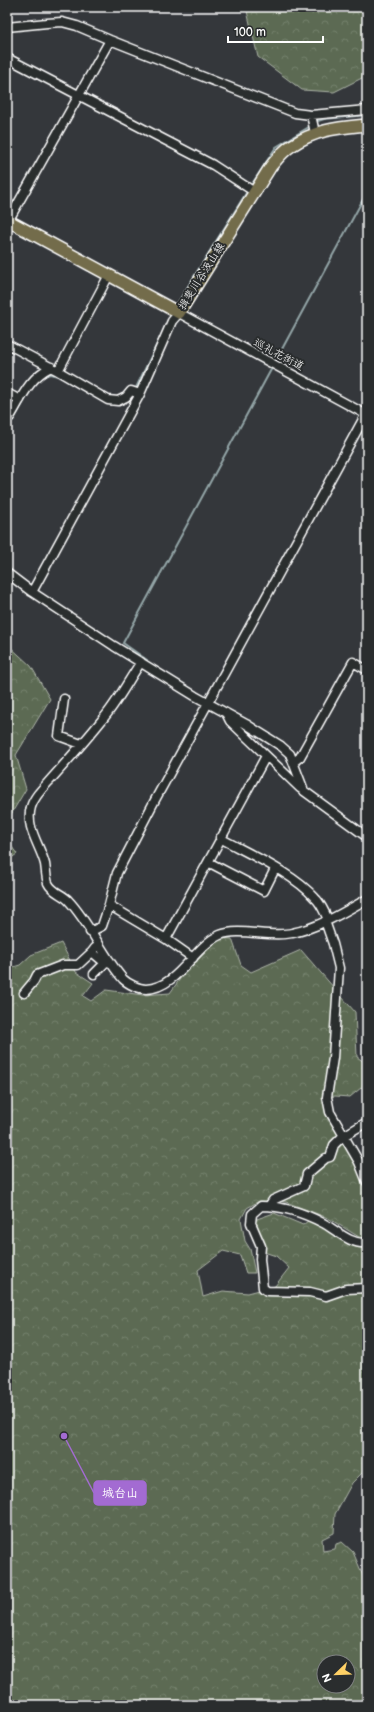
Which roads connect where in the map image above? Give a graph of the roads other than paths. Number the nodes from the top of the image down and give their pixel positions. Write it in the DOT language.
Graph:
graph roads {
  1 [pos="7,28"];
  2 [pos="110,40"];
  3 [pos="7,58"];
  4 [pos="79,96"];
  5 [pos="367,110"];
  6 [pos="311,115"];
  7 [pos="367,125"];
  8 [pos="315,133"];
  9 [pos="254,191"];
  10 [pos="7,221"];
  11 [pos="109,274"];
  12 [pos="179,313"];
  13 [pos="8,347"];
  14 [pos="54,369"];
  15 [pos="7,393"];
  16 [pos="140,394"];
  17 [pos="20,400"];
  18 [pos="366,414"];
  19 [pos="7,418"];
  20 [pos="7,573"];
  21 [pos="32,592"];
  22 [pos="141,662"];
  23 [pos="367,670"];
  24 [pos="64,699"];
  25 [pos="207,704"];
  26 [pos="226,713"];
  27 [pos="81,744"];
  28 [pos="266,756"];
  29 [pos="295,761"];
  30 [pos="303,788"];
  31 [pos="366,836"];
  32 [pos="220,838"];
  33 [pos="208,862"];
  34 [pos="275,869"];
  35 [pos="367,899"];
  36 [pos="109,905"];
  37 [pos="326,920"];
  38 [pos="90,932"];
  39 [pos="166,939"];
  40 [pos="99,946"];
  41 [pos="92,952"];
  42 [pos="193,958"];
  43 [pos="107,962"];
  44 [pos="94,974"];
  45 [pos="24,993"];
  46 [pos="367,1122"];
  47 [pos="345,1136"];
  48 [pos="367,1182"];
  49 [pos="268,1206"];
  50 [pos="367,1244"];
  51 [pos="367,1288"];
  1 -- 2 [label="street"];
  2 -- 4 [label="street"];
  2 -- 6 [label="street"];
  3 -- 4 [label="street"];
  4 -- 9 [label="street"];
  4 -- 10 [label="street"];
  5 -- 6 [label="street"];
  6 -- 8 [label="street"];
  7 -- 8 [label="main road, 揖斐川谷汲山線"];
  8 -- 9 [label="main road, 揖斐川谷汲山線"];
  9 -- 12 [label="main road, 揖斐川谷汲山線"];
  10 -- 11 [label="main road, 揖斐川谷汲山線"];
  11 -- 12 [label="main road, 揖斐川谷汲山線"];
  11 -- 14 [label="street"];
  12 -- 16 [label="street"];
  12 -- 18 [label="street, 巡礼花街道"];
  13 -- 14 [label="street"];
  14 -- 16 [label="street"];
  14 -- 17 [label="street"];
  15 -- 17 [label="street"];
  16 -- 21 [label="street"];
  17 -- 19 [label="street"];
  18 -- 25 [label="street"];
  20 -- 21 [label="street"];
  21 -- 22 [label="street"];
  22 -- 25 [label="street"];
  22 -- 27 [label="street"];
  23 -- 29 [label="street"];
  24 -- 27 [label="street"];
  25 -- 26 [label="street"];
  25 -- 36 [label="street"];
  26 -- 28 [label="street"];
  26 -- 30 [label="street"];
  27 -- 38 [label="street"];
  28 -- 30 [label="street"];
  28 -- 32 [label="street"];
  30 -- 31 [label="street"];
  32 -- 33 [label="street"];
  32 -- 34 [label="street"];
  33 -- 34 [label="street"];
  33 -- 39 [label="street"];
  34 -- 37 [label="street"];
  35 -- 37 [label="street"];
  36 -- 38 [label="street"];
  36 -- 39 [label="street"];
  37 -- 42 [label="street"];
  37 -- 47 [label="street"];
  38 -- 40 [label="street"];
  39 -- 42 [label="street"];
  40 -- 41 [label="street"];
  40 -- 43 [label="street"];
  41 -- 43 [label="street"];
  41 -- 45 [label="street"];
  42 -- 43 [label="street"];
  43 -- 44 [label="street"];
  46 -- 47 [label="street"];
  47 -- 48 [label="street"];
  47 -- 49 [label="street"];
  49 -- 50 [label="street"];
  49 -- 51 [label="street"];
}
